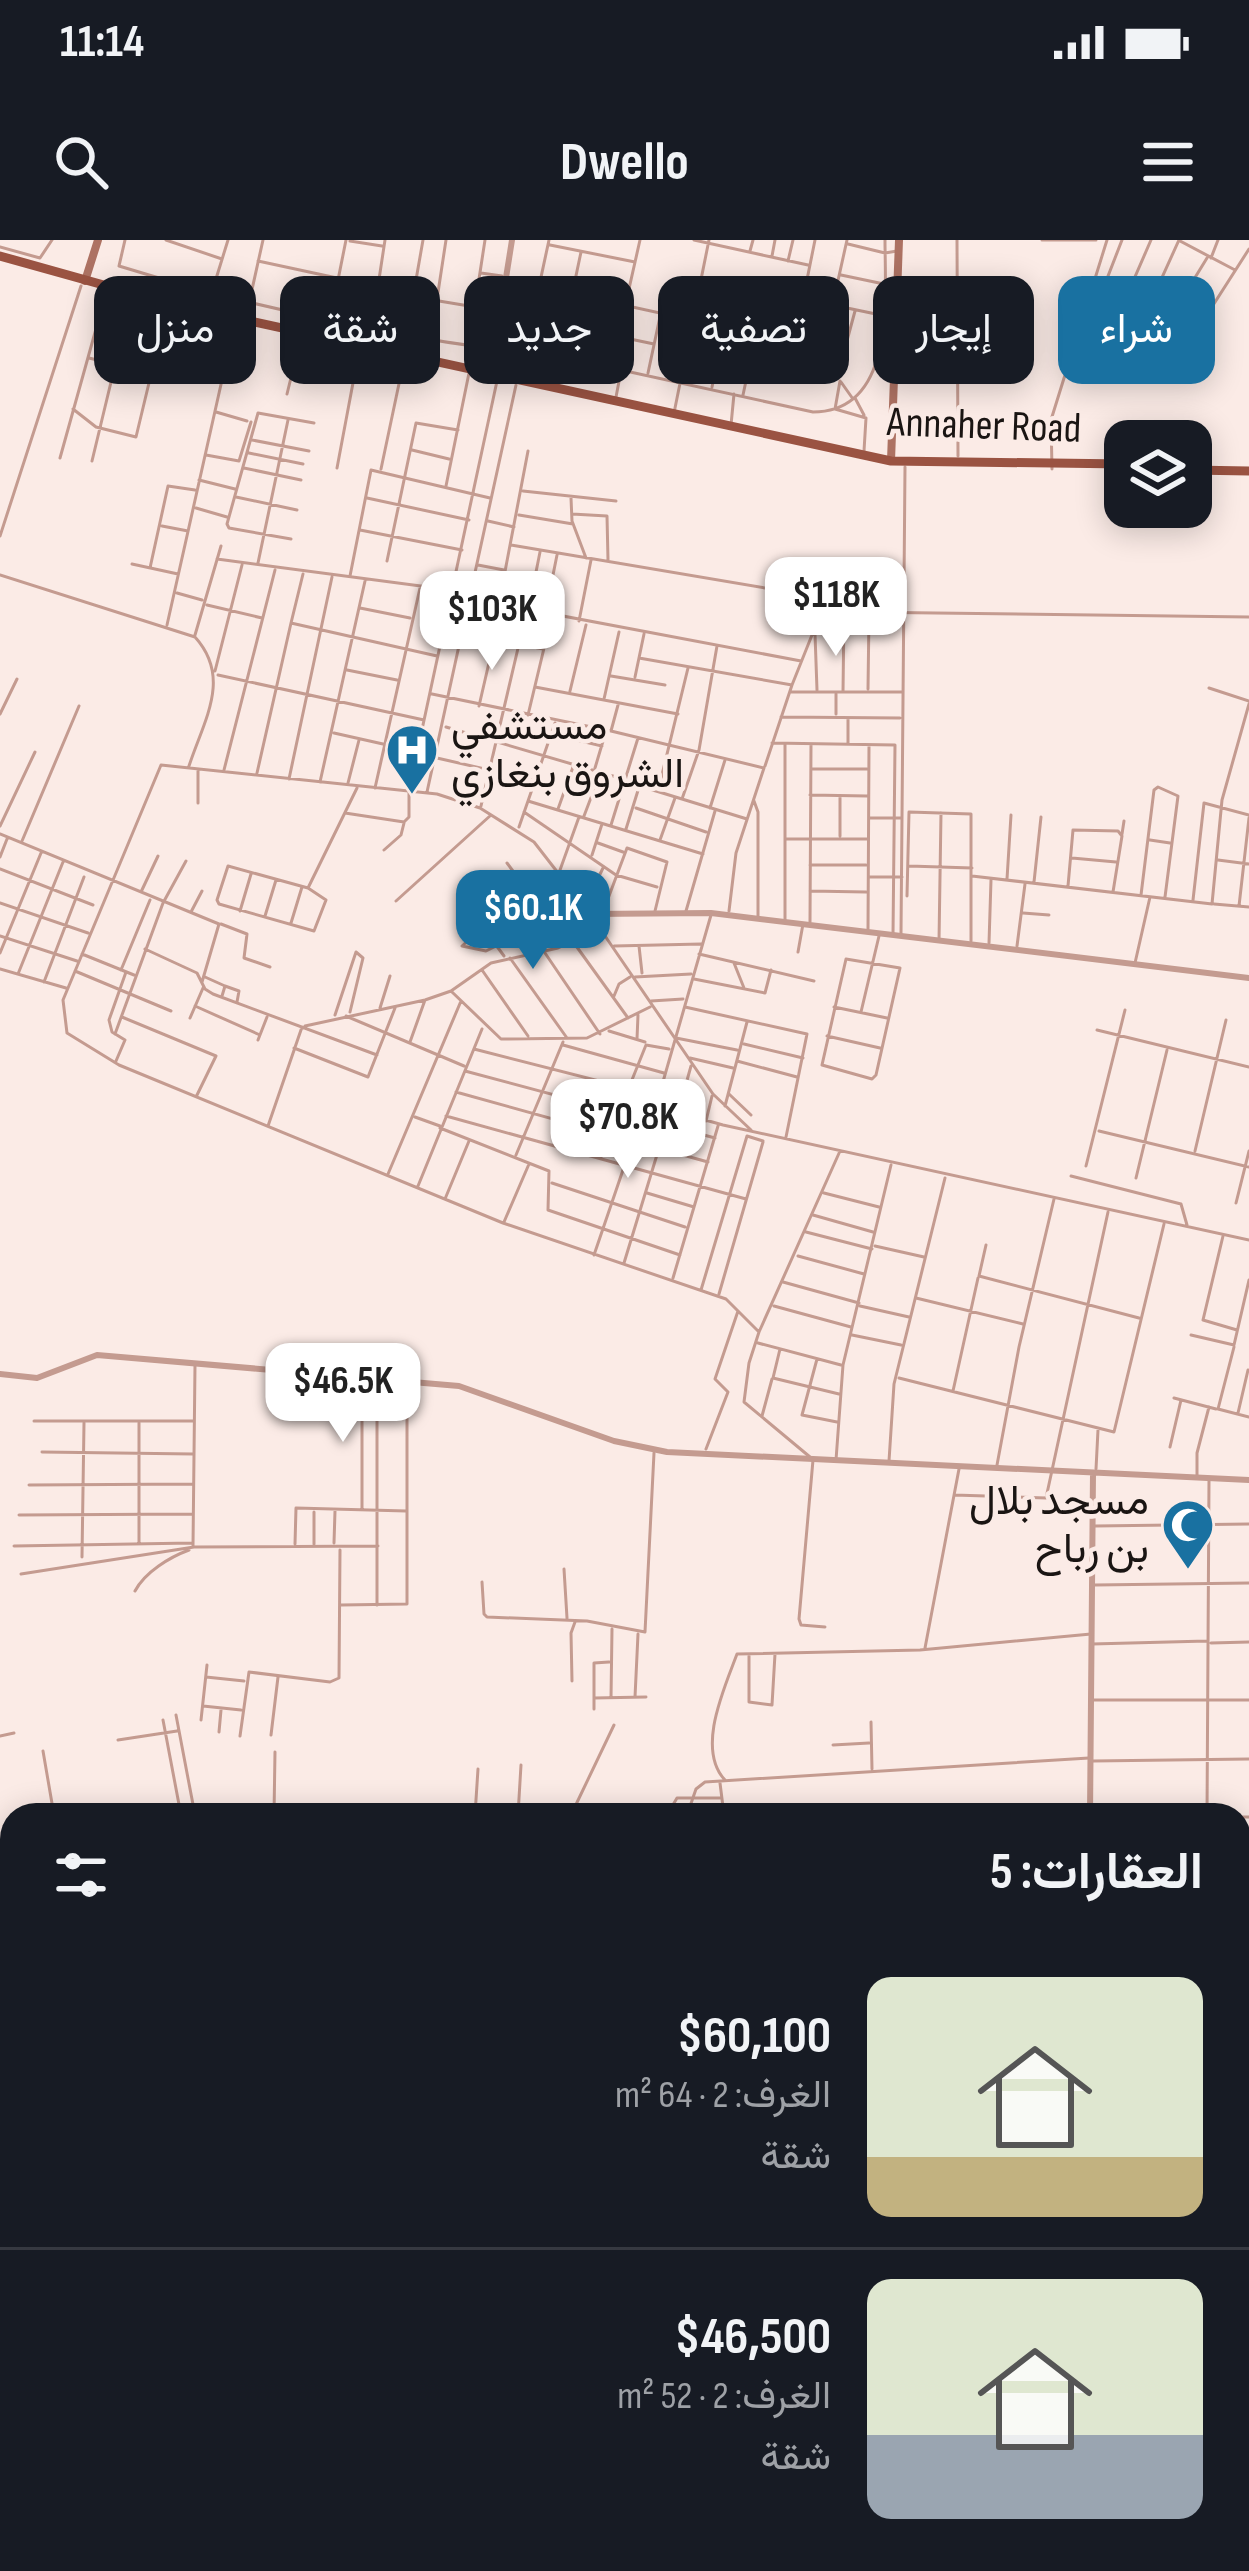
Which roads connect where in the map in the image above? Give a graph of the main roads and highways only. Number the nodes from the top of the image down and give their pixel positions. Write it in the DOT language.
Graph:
graph roads {
  1 [pos="95,240"];
  2 [pos="898,246"];
  3 [pos="3,256"];
  4 [pos="86,268"];
  5 [pos="67,277"];
  6 [pos="94,282"];
  7 [pos="82,283"];
  8 [pos="94,287"];
  9 [pos="531,384"];
  10 [pos="580,395"];
  11 [pos="891,461"];
  12 [pos="1052,467"];
  13 [pos="1104,467"];
  14 [pos="1212,467"];
  15 [pos="1249,468"];
  1 -- 4 [label="main road"];
  2 -- 11 [label="main road"];
  3 -- 5 [label="main road, Annaher Road"];
  3 -- 7 [label="main road, Annaher Road"];
  4 -- 5 [label="main road"];
  4 -- 6 [label="main road"];
  4 -- 7 [label="main road"];
  5 -- 7 [label="main road, Annaher Road"];
  7 -- 8 [label="main road, Annaher Road"];
  9 -- 10 [label="main road, Annaher Road"];
  10 -- 11 [label="main road, Annaher Road"];
  10 -- 12 [label="main road, Annaher Road"];
  11 -- 12 [label="main road, Annaher Road"];
  12 -- 13 [label="main road, Annaher Road"];
  14 -- 15 [label="main road"];
}
